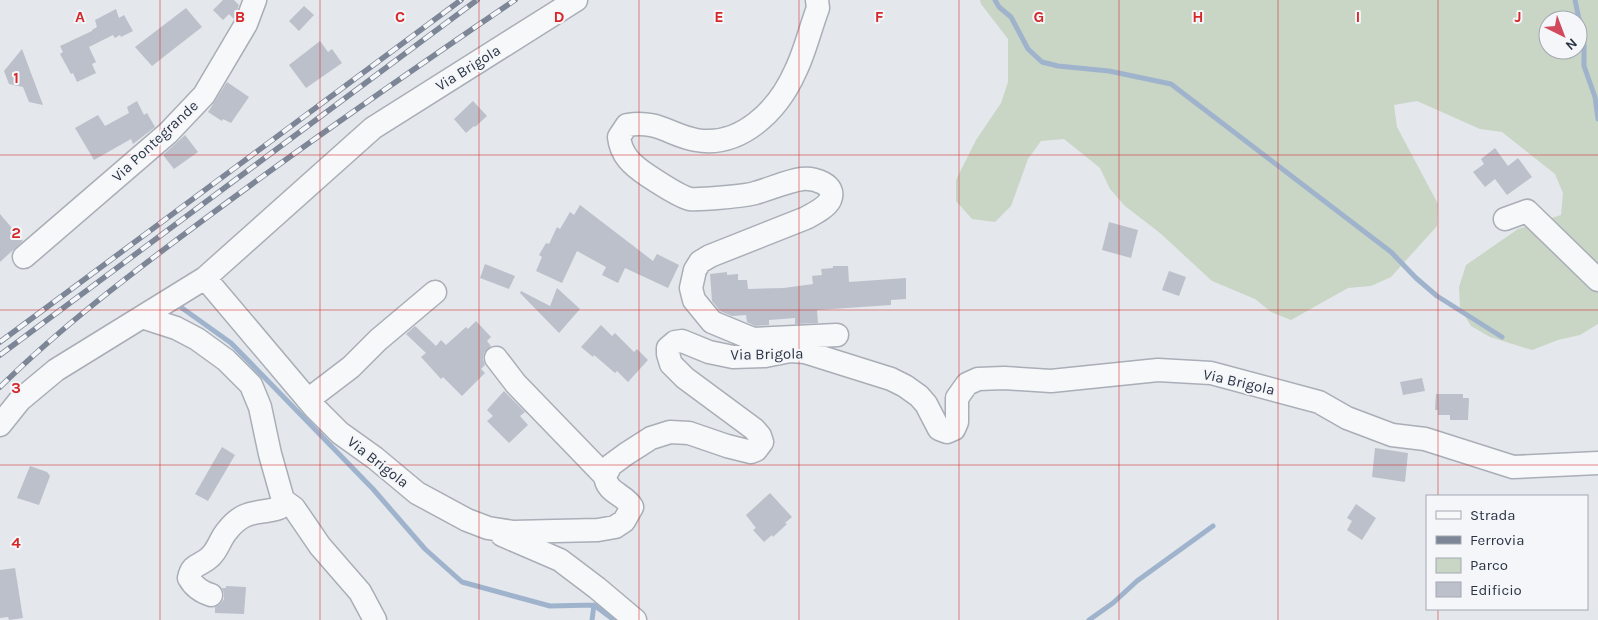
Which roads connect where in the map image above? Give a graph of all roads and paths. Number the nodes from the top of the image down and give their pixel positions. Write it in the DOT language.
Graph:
graph roads {
  1 [pos="255,0"];
  2 [pos="576,0"];
  3 [pos="817,0"];
  4 [pos="1505,219"];
  5 [pos="24,258"];
  6 [pos="205,278"];
  7 [pos="1598,280"];
  8 [pos="434,292"];
  9 [pos="142,316"];
  10 [pos="837,334"];
  11 [pos="496,358"];
  12 [pos="309,399"];
  13 [pos="0,425"];
  14 [pos="1598,462"];
  15 [pos="605,476"];
  16 [pos="283,500"];
  17 [pos="488,528"];
  18 [pos="211,595"];
  19 [pos="375,620"];
  20 [pos="635,620"];
  1 -- 5 [label="street, Via Pontegrande"];
  2 -- 6 [label="street, Via Brigola"];
  3 -- 10 [label="street"];
  4 -- 7 [label="street"];
  6 -- 9 [label="street, Via Brigola"];
  6 -- 12 [label="street, Via Brigola"];
  8 -- 12 [label="street"];
  9 -- 13 [label="street, Via Brigola"];
  9 -- 16 [label="street"];
  11 -- 15 [label="street"];
  12 -- 17 [label="street, Via Brigola"];
  14 -- 15 [label="street, Via Brigola"];
  15 -- 17 [label="street, Via Brigola"];
  16 -- 18 [label="street"];
  16 -- 19 [label="street"];
  17 -- 20 [label="street"];
}
